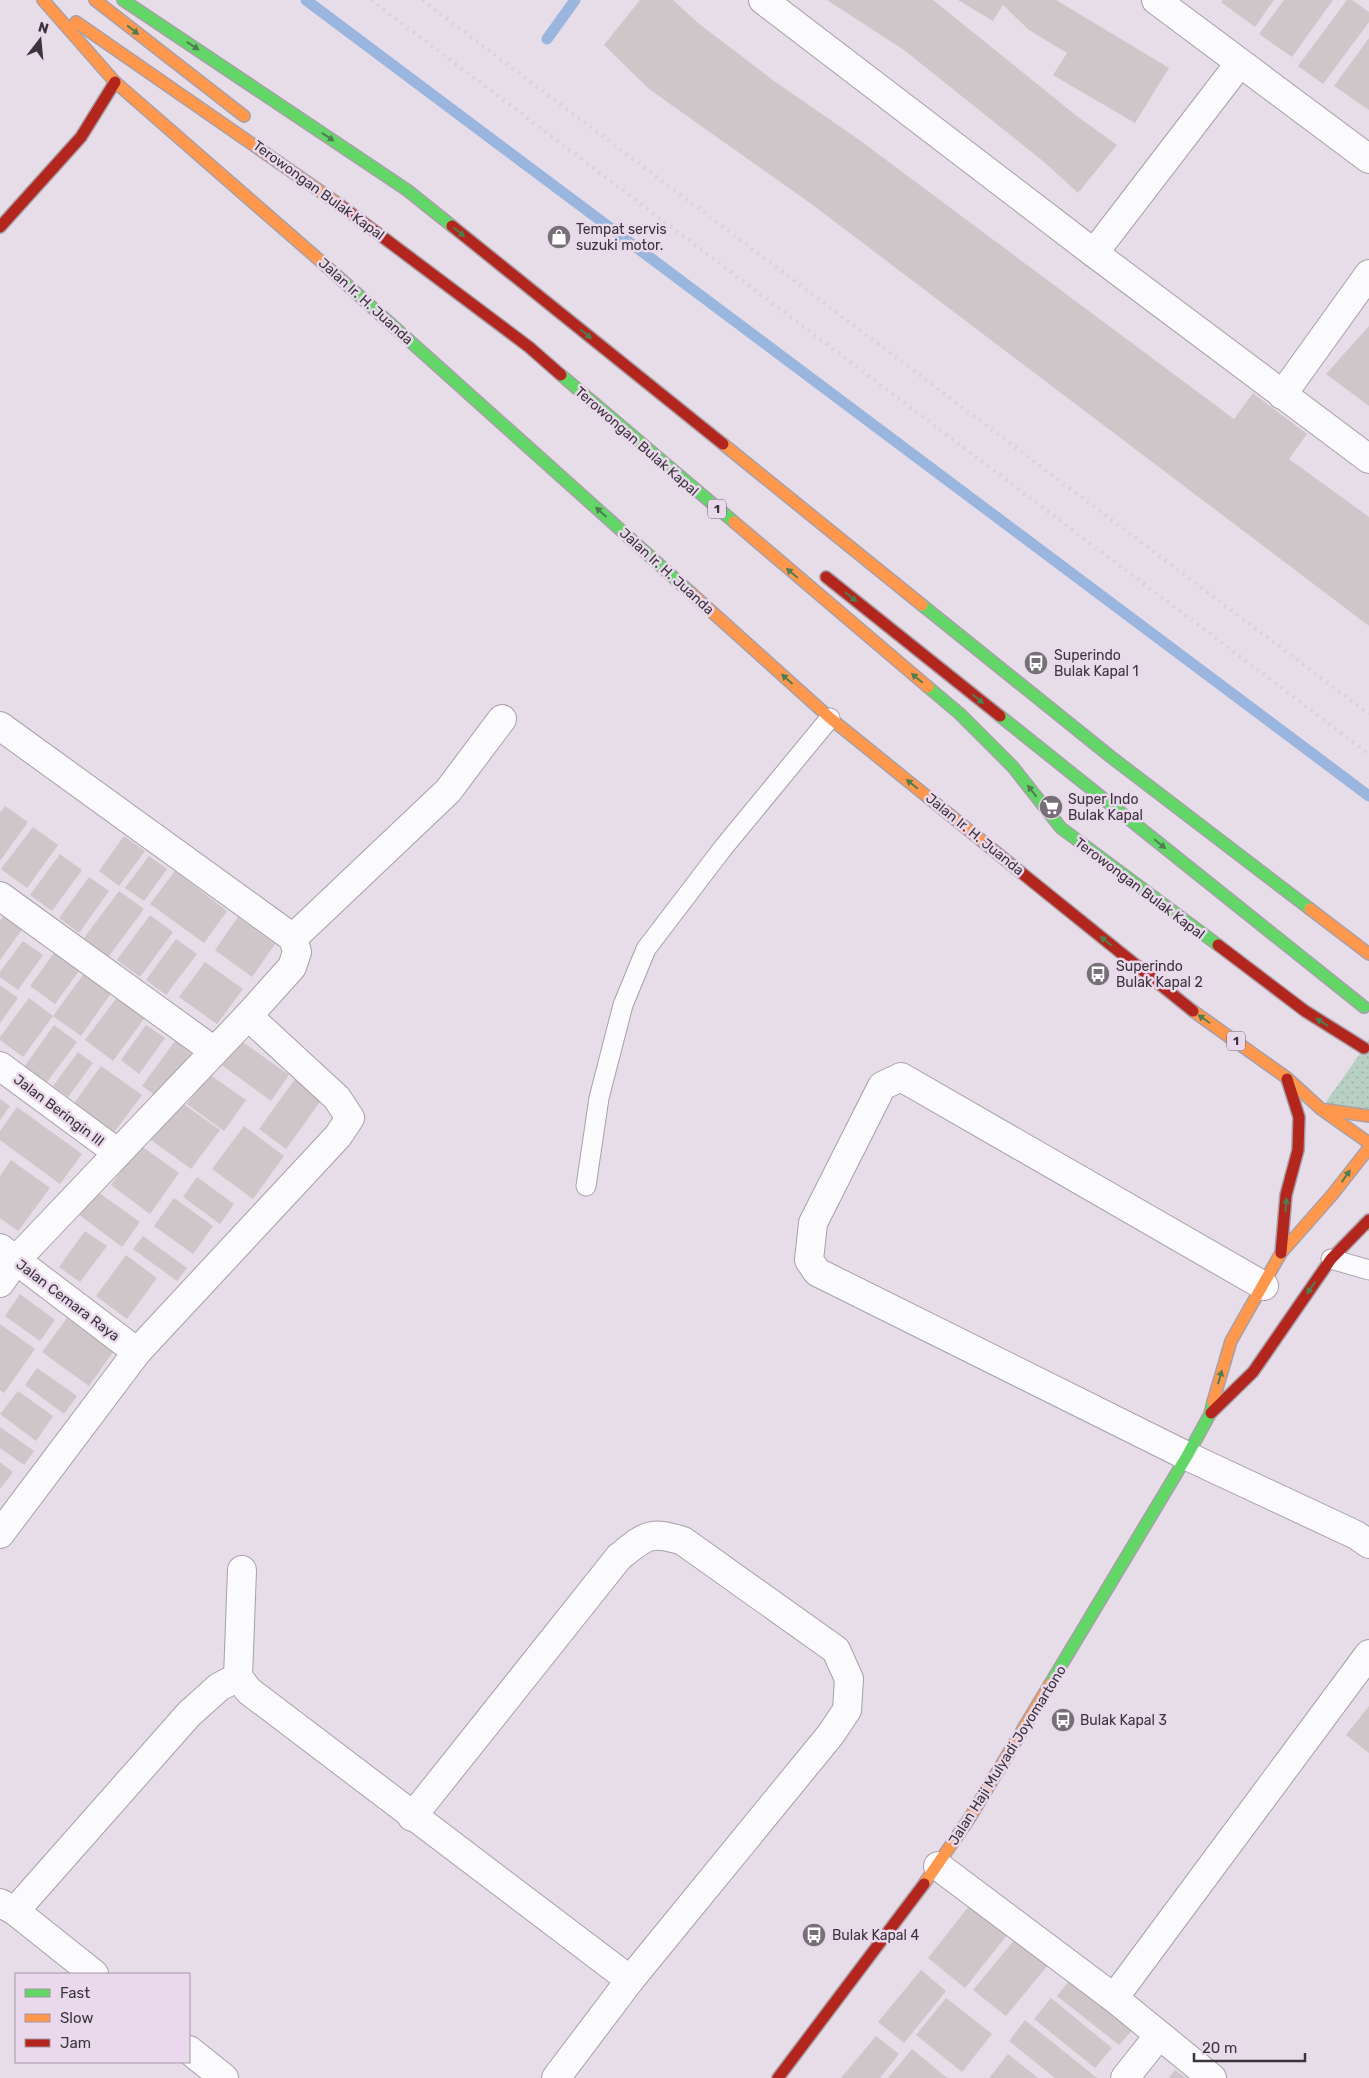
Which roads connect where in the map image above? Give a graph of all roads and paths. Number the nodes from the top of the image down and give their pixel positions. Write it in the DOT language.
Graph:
graph roads {
  1 [pos="43,0"];
  2 [pos="95,0"];
  3 [pos="123,0"];
  4 [pos="763,0"];
  5 [pos="1156,0"];
  6 [pos="1239,64"];
  7 [pos="115,82"];
  8 [pos="252,122"];
  9 [pos="1369,159"];
  10 [pos="338,189"];
  11 [pos="0,227"];
  12 [pos="1094,253"];
  13 [pos="1369,274"];
  14 [pos="1282,395"];
  15 [pos="1369,458"];
  16 [pos="680,460"];
  17 [pos="820,572"];
  18 [pos="830,718"];
  19 [pos="502,719"];
  20 [pos="0,726"];
  21 [pos="0,896"];
  22 [pos="293,938"];
  23 [pos="1369,954"];
  24 [pos="1364,1007"];
  25 [pos="248,1016"];
  26 [pos="1364,1048"];
  27 [pos="214,1051"];
  28 [pos="0,1066"];
  29 [pos="1287,1078"];
  30 [pos="1321,1109"];
  31 [pos="1369,1116"];
  32 [pos="1369,1143"];
  33 [pos="1369,1148"];
  34 [pos="118,1153"];
  35 [pos="586,1186"];
  36 [pos="1368,1222"];
  37 [pos="8,1254"];
  38 [pos="1281,1254"];
  39 [pos="1331,1259"];
  40 [pos="1369,1270"];
  41 [pos="0,1283"];
  42 [pos="1264,1286"];
  43 [pos="137,1352"];
  44 [pos="1210,1414"];
  45 [pos="1187,1456"];
  46 [pos="0,1534"];
  47 [pos="1369,1544"];
  48 [pos="242,1570"];
  49 [pos="1369,1654"];
  50 [pos="238,1677"];
  51 [pos="412,1816"];
  52 [pos="938,1866"];
  53 [pos="8,1907"];
  54 [pos="93,1973"];
  55 [pos="630,1980"];
  56 [pos="1114,1998"];
  57 [pos="1159,2035"];
  58 [pos="190,2051"];
  59 [pos="224,2078"];
  60 [pos="556,2078"];
  61 [pos="778,2078"];
  62 [pos="1125,2078"];
  63 [pos="1212,2078"];
  1 -- 7 [label="main road, Jalan Ir. H. Juanda / 1"];
  26 -- 1 [label="main road, Terowongan Bulak Kapal / 1, one-way"];
  2 -- 8 [label="main road, Terowongan Bulak Kapal, one-way"];
  3 -- 23 [label="main road, one-way"];
  4 -- 12 [label="street"];
  5 -- 6 [label="street"];
  6 -- 9 [label="street"];
  6 -- 12 [label="street"];
  7 -- 11 [label="main road"];
  18 -- 7 [label="main road, Jalan Ir. H. Juanda / 1, one-way"];
  10 -- 16 [label="main road, Terowongan Bulak Kapal"];
  12 -- 14 [label="street"];
  13 -- 14 [label="street"];
  14 -- 15 [label="street"];
  17 -- 24 [label="main road, one-way"];
  29 -- 18 [label="main road, Jalan Ir. H. Juanda / 1, one-way"];
  18 -- 35 [label="lane"];
  19 -- 22 [label="street"];
  20 -- 22 [label="street"];
  21 -- 27 [label="street"];
  22 -- 25 [label="street"];
  25 -- 27 [label="street"];
  25 -- 43 [label="street"];
  27 -- 34 [label="street"];
  28 -- 34 [label="street, Jalan Beringin III"];
  29 -- 30 [label="main road, Jalan Ir. H. Juanda / 1"];
  38 -- 29 [label="main road, one-way"];
  30 -- 31 [label="main road"];
  30 -- 32 [label="main road, 1"];
  38 -- 33 [label="main road, one-way"];
  34 -- 37 [label="street"];
  36 -- 39 [label="main road"];
  37 -- 41 [label="street"];
  37 -- 43 [label="street, Jalan Cemara Raya"];
  38 -- 42 [label="main road"];
  39 -- 40 [label="lane"];
  39 -- 44 [label="main road, one-way"];
  44 -- 42 [label="main road, one-way"];
  42 -- 45 [label="street"];
  43 -- 46 [label="street"];
  44 -- 45 [label="main road, Jalan Haji Mulyadi Joyomartono"];
  45 -- 47 [label="street"];
  45 -- 52 [label="main road, Jalan Haji Mulyadi Joyomartono"];
  48 -- 50 [label="street"];
  49 -- 56 [label="street"];
  50 -- 51 [label="street"];
  50 -- 53 [label="street"];
  51 -- 55 [label="street"];
  51 -- 55 [label="street"];
  52 -- 56 [label="street"];
  52 -- 61 [label="main road, Jalan Haji Mulyadi Joyomartono"];
  53 -- 54 [label="street"];
  55 -- 60 [label="street"];
  56 -- 57 [label="street"];
  57 -- 62 [label="street"];
  57 -- 63 [label="street"];
  58 -- 59 [label="street"];
}
